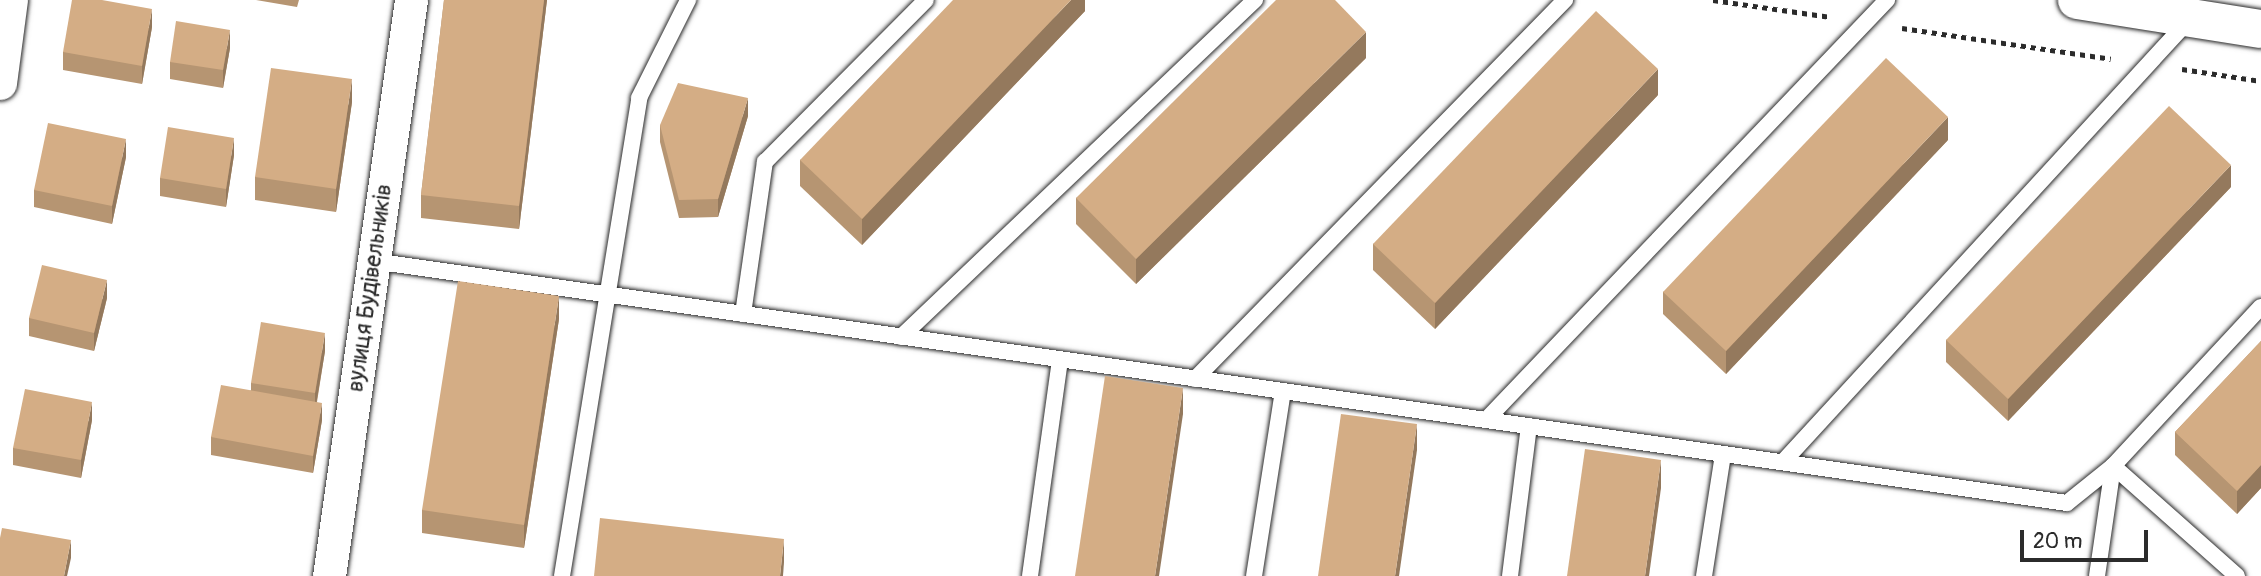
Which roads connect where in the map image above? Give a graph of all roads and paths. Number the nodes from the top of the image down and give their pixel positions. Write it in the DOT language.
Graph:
graph roads {
  1 [pos="11,0"];
  2 [pos="411,0"];
  3 [pos="688,0"];
  4 [pos="926,0"];
  5 [pos="1255,0"];
  6 [pos="1565,0"];
  7 [pos="1713,0"];
  8 [pos="1887,0"];
  9 [pos="2077,0"];
  10 [pos="2196,9"];
  11 [pos="1866,22"];
  12 [pos="2261,29"];
  13 [pos="2146,64"];
  14 [pos="2261,81"];
  15 [pos="0,83"];
  16 [pos="373,261"];
  17 [pos="608,296"];
  18 [pos="2261,307"];
  19 [pos="743,314"];
  20 [pos="901,337"];
  21 [pos="1060,360"];
  22 [pos="1195,379"];
  23 [pos="1283,391"];
  24 [pos="1486,420"];
  25 [pos="1529,426"];
  26 [pos="1723,454"];
  27 [pos="1783,463"];
  28 [pos="2113,466"];
  29 [pos="329,576"];
  30 [pos="562,576"];
  31 [pos="1030,576"];
  32 [pos="1254,576"];
  33 [pos="1510,576"];
  34 [pos="1704,576"];
  35 [pos="2096,576"];
  36 [pos="2237,576"];
  1 -- 15 [label="street"];
  2 -- 16 [label="street, вулиця Будівельників"];
  3 -- 17 [label="lane"];
  4 -- 19 [label="lane"];
  5 -- 20 [label="lane"];
  6 -- 22 [label="lane"];
  7 -- 11 [label="path"];
  8 -- 11 [label="lane"];
  9 -- 10 [label="street"];
  10 -- 12 [label="street"];
  10 -- 13 [label="lane"];
  11 -- 13 [label="path"];
  11 -- 24 [label="lane"];
  13 -- 14 [label="path"];
  13 -- 27 [label="lane"];
  16 -- 17 [label="lane"];
  16 -- 29 [label="street, вулиця Будівельників"];
  17 -- 19 [label="lane"];
  17 -- 30 [label="lane"];
  18 -- 28 [label="lane"];
  19 -- 20 [label="lane"];
  20 -- 21 [label="lane"];
  21 -- 22 [label="lane"];
  21 -- 31 [label="lane"];
  22 -- 23 [label="lane"];
  23 -- 24 [label="lane"];
  23 -- 32 [label="lane"];
  24 -- 25 [label="lane"];
  25 -- 26 [label="lane"];
  25 -- 33 [label="lane"];
  26 -- 27 [label="lane"];
  26 -- 34 [label="lane"];
  27 -- 28 [label="lane"];
  28 -- 35 [label="lane"];
  28 -- 36 [label="lane"];
}
